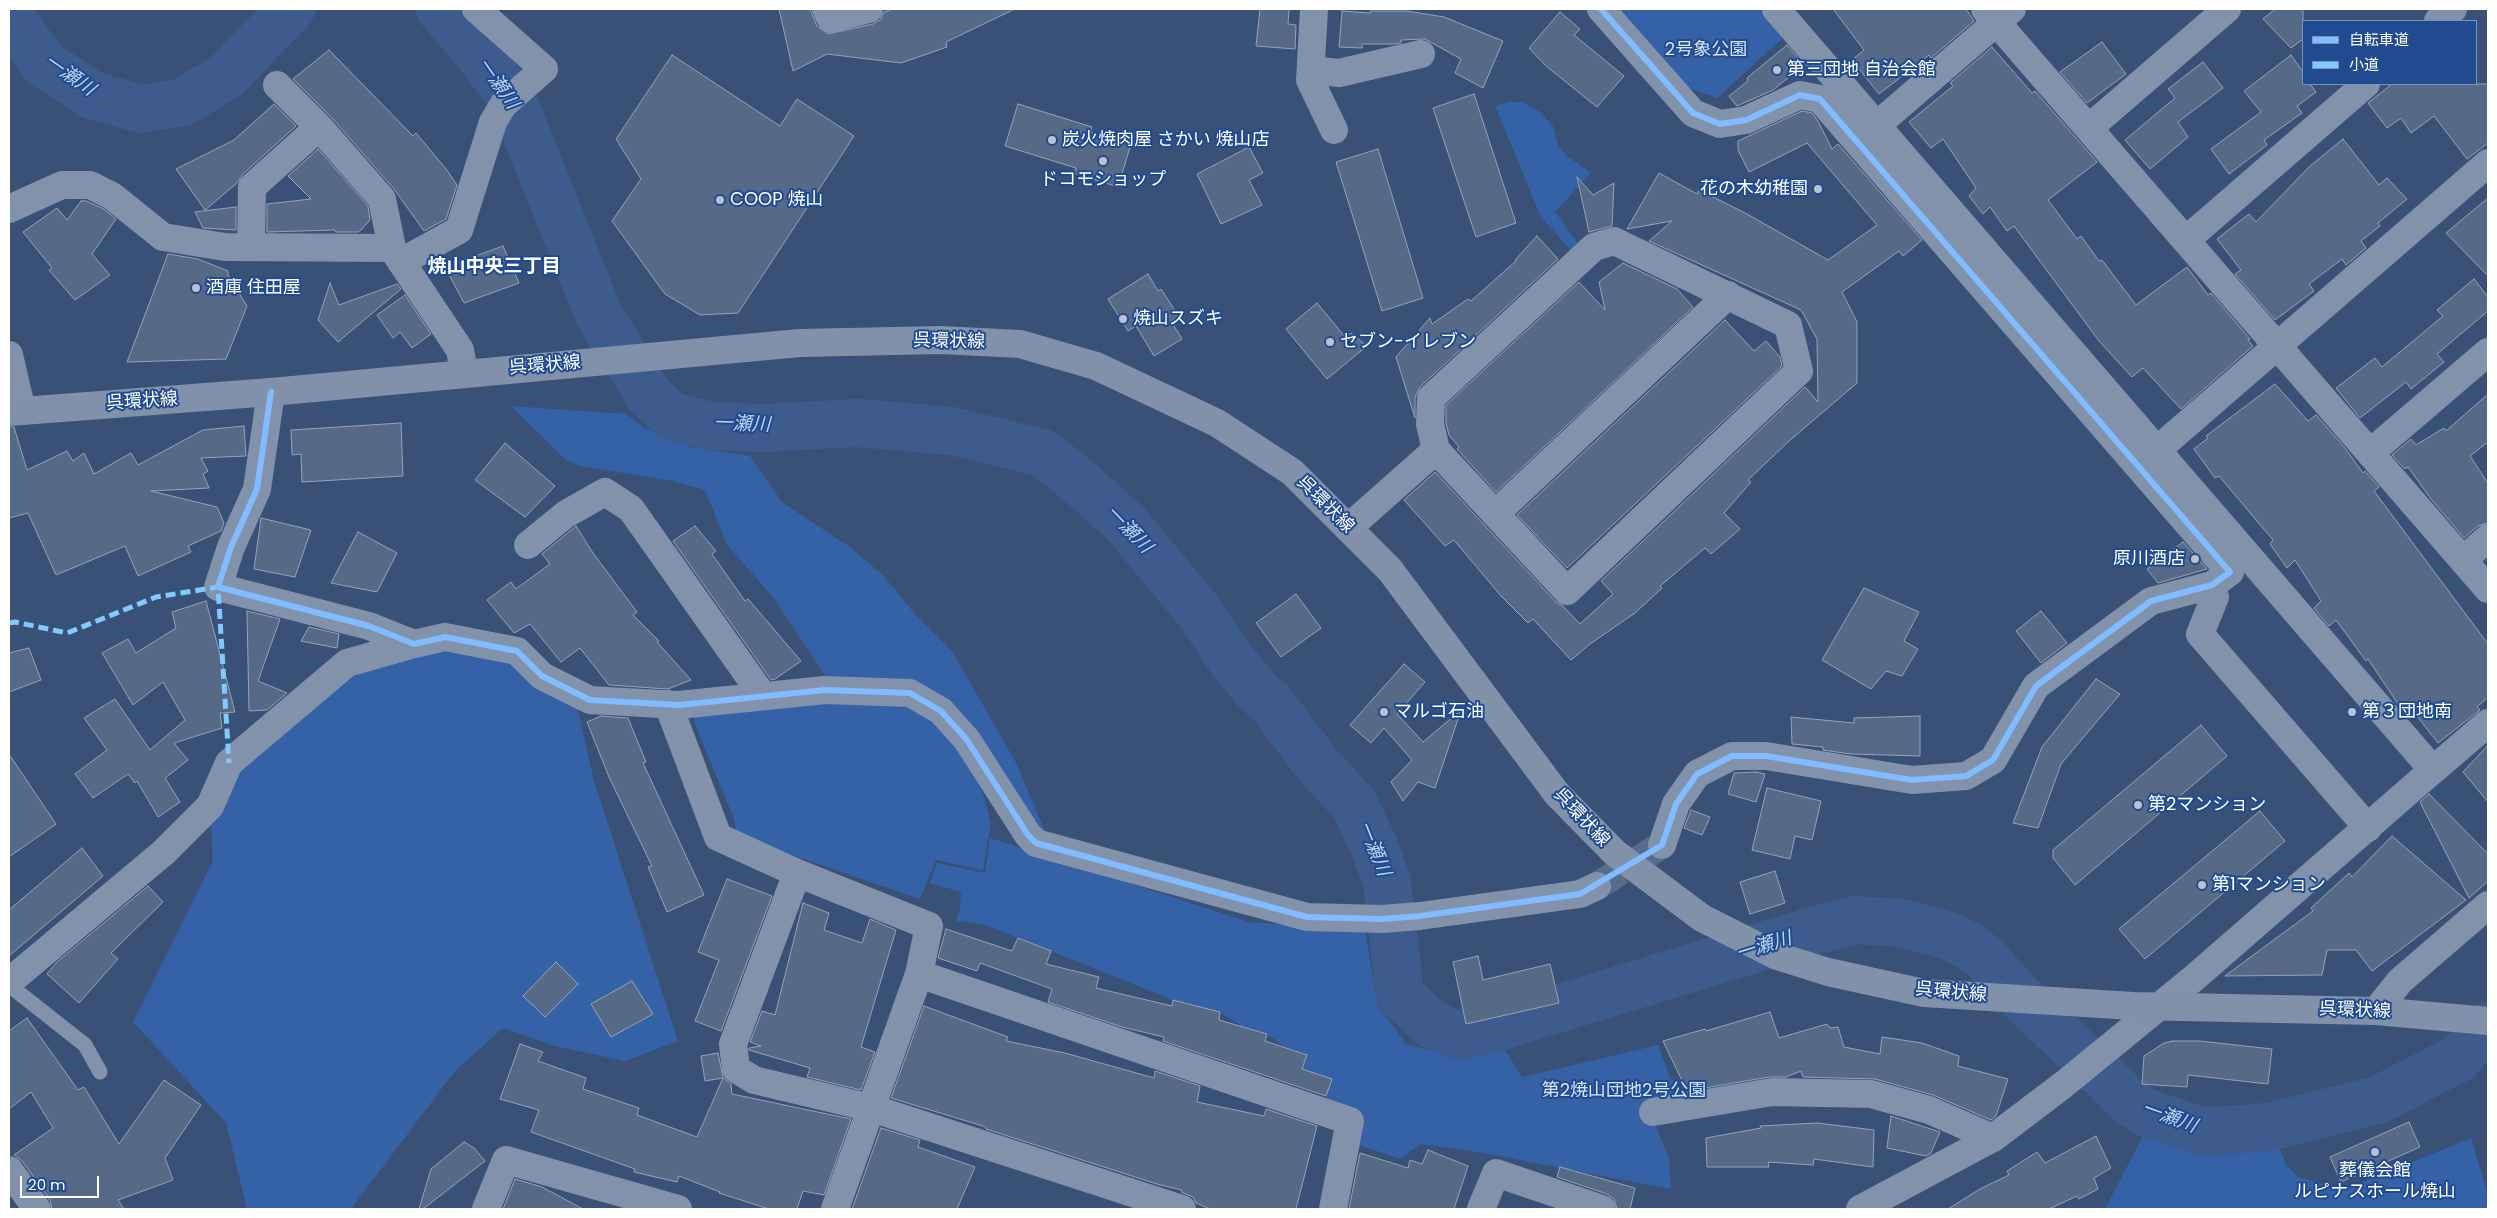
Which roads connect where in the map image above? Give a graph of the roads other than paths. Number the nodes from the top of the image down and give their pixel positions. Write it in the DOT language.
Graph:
graph roads {
  1 [pos="476,9"];
  2 [pos="826,9"];
  3 [pos="870,9"];
  4 [pos="1314,9"];
  5 [pos="1601,9"];
  6 [pos="1776,9"];
  7 [pos="2226,9"];
  8 [pos="2453,9"];
  9 [pos="1998,13"];
  10 [pos="2439,20"];
  11 [pos="1421,54"];
  12 [pos="1311,70"];
  13 [pos="277,85"];
  14 [pos="2365,85"];
  15 [pos="1877,126"];
  16 [pos="319,127"];
  17 [pos="2088,128"];
  18 [pos="1334,130"];
  19 [pos="2488,163"];
  20 [pos="9,209"];
  21 [pos="2186,240"];
  22 [pos="251,247"];
  23 [pos="396,255"];
  24 [pos="1728,296"];
  25 [pos="2277,346"];
  26 [pos="2488,352"];
  27 [pos="9,355"];
  28 [pos="464,373"];
  29 [pos="271,392"];
  30 [pos="16,412"];
  31 [pos="1436,450"];
  32 [pos="2157,450"];
  33 [pos="2370,453"];
  34 [pos="1495,514"];
  35 [pos="1348,528"];
  36 [pos="2488,538"];
  37 [pos="528,545"];
  38 [pos="2463,560"];
  39 [pos="2212,585"];
  40 [pos="2488,589"];
  41 [pos="414,644"];
  42 [pos="763,696"];
  43 [pos="668,704"];
  44 [pos="2488,723"];
  45 [pos="2433,770"];
  46 [pos="2368,828"];
  47 [pos="1662,845"];
  48 [pos="797,873"];
  49 [pos="1598,886"];
  50 [pos="2488,905"];
  51 [pos="919,974"];
  52 [pos="9,984"];
  53 [pos="2159,1006"];
  54 [pos="2376,1011"];
  55 [pos="2488,1021"];
  56 [pos="100,1072"];
  57 [pos="871,1108"];
  58 [pos="1653,1112"];
  59 [pos="1993,1138"];
  60 [pos="9,1170"];
  61 [pos="37,1209"];
  62 [pos="486,1209"];
  63 [pos="678,1209"];
  64 [pos="835,1209"];
  65 [pos="1182,1209"];
  66 [pos="1333,1209"];
  67 [pos="1482,1209"];
  68 [pos="1602,1209"];
  69 [pos="1860,1209"];
  1 -- 23 [label="street"];
  2 -- 3 [label="street"];
  4 -- 12 [label="street"];
  5 -- 39 [label="street"];
  6 -- 15 [label="street"];
  7 -- 17 [label="street"];
  8 -- 10 [label="street"];
  9 -- 15 [label="street"];
  9 -- 17 [label="street"];
  11 -- 12 [label="street"];
  12 -- 18 [label="street"];
  13 -- 16 [label="street"];
  14 -- 21 [label="street"];
  15 -- 32 [label="street"];
  16 -- 22 [label="street"];
  16 -- 23 [label="street"];
  17 -- 21 [label="street"];
  19 -- 25 [label="street"];
  20 -- 22 [label="street"];
  21 -- 25 [label="street"];
  22 -- 23 [label="street"];
  23 -- 28 [label="street"];
  24 -- 31 [label="street"];
  24 -- 34 [label="street"];
  24 -- 34 [label="street"];
  25 -- 32 [label="street"];
  25 -- 33 [label="street"];
  26 -- 33 [label="street"];
  27 -- 30 [label="street"];
  28 -- 29 [label="main road, 呉環状線"];
  28 -- 35 [label="main road, 呉環状線"];
  29 -- 30 [label="main road, 呉環状線"];
  29 -- 41 [label="street"];
  31 -- 34 [label="street"];
  31 -- 35 [label="street"];
  32 -- 45 [label="street"];
  33 -- 38 [label="street"];
  35 -- 53 [label="main road, 呉環状線"];
  36 -- 38 [label="street"];
  37 -- 42 [label="street"];
  38 -- 40 [label="street"];
  39 -- 46 [label="street"];
  39 -- 47 [label="street"];
  41 -- 43 [label="street"];
  41 -- 52 [label="street"];
  42 -- 43 [label="street"];
  42 -- 49 [label="street"];
  43 -- 48 [label="street"];
  44 -- 45 [label="street"];
  45 -- 46 [label="street"];
  46 -- 53 [label="street"];
  48 -- 51 [label="street"];
  48 -- 57 [label="street"];
  50 -- 54 [label="street"];
  51 -- 57 [label="street"];
  51 -- 66 [label="street"];
  52 -- 56 [label="lane"];
  53 -- 54 [label="main road, 呉環状線"];
  53 -- 59 [label="street"];
  54 -- 55 [label="main road, 呉環状線"];
  57 -- 64 [label="street"];
  57 -- 65 [label="street"];
  58 -- 59 [label="street"];
  59 -- 69 [label="street"];
  60 -- 61 [label="street"];
  62 -- 63 [label="street"];
  67 -- 68 [label="street"];
}
